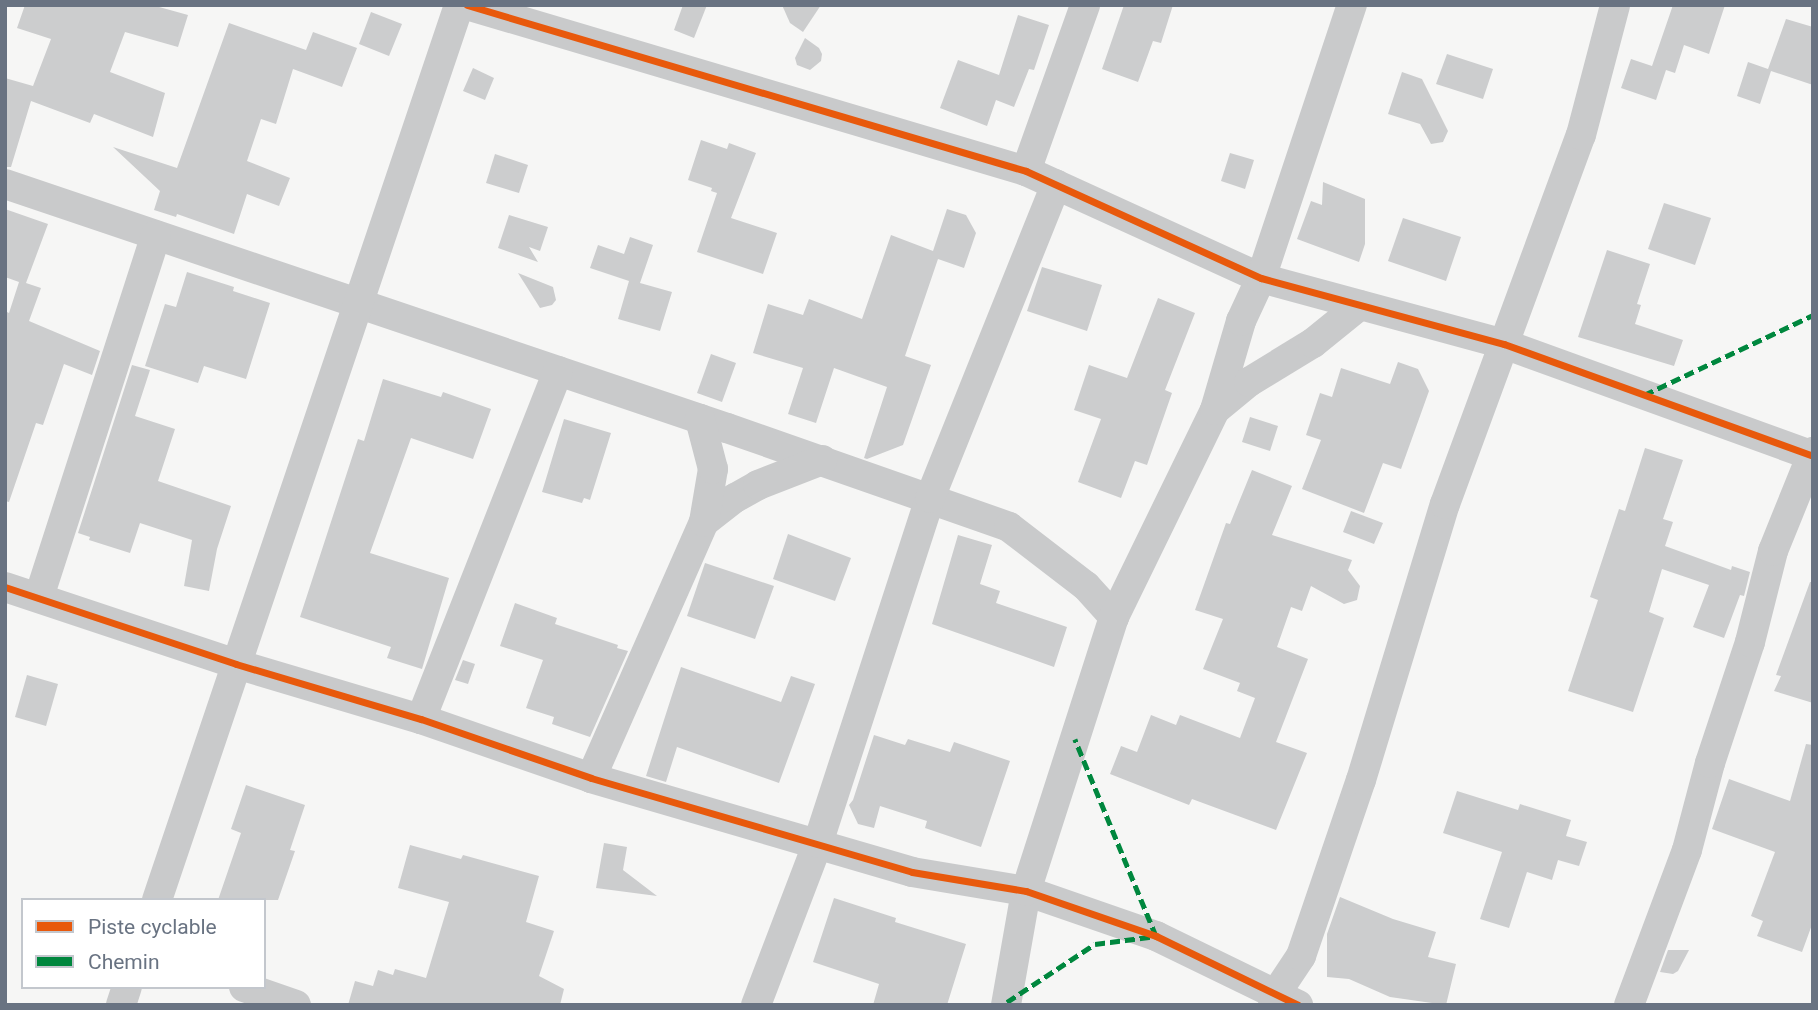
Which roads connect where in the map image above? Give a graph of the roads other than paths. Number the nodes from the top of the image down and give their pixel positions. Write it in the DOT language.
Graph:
graph roads {
  1 [pos="459,5"];
  2 [pos="467,5"];
  3 [pos="1085,5"];
  4 [pos="1352,5"];
  5 [pos="1615,5"];
  6 [pos="1026,171"];
  7 [pos="5,184"];
  8 [pos="1056,184"];
  9 [pos="156,235"];
  10 [pos="1261,278"];
  11 [pos="359,303"];
  12 [pos="1360,305"];
  13 [pos="1504,344"];
  14 [pos="558,371"];
  15 [pos="1215,410"];
  16 [pos="700,419"];
  17 [pos="1812,455"];
  18 [pos="822,460"];
  19 [pos="930,498"];
  20 [pos="704,522"];
  21 [pos="5,587"];
  22 [pos="39,597"];
  23 [pos="1114,617"];
  24 [pos="236,664"];
  25 [pos="421,719"];
  26 [pos="591,778"];
  27 [pos="818,843"];
  28 [pos="1026,891"];
  29 [pos="158,898"];
  30 [pos="250,989"];
  31 [pos="1282,1002"];
  32 [pos="296,1005"];
  33 [pos="756,1005"];
  34 [pos="1006,1005"];
  35 [pos="1629,1005"];
  1 -- 11 [label="street"];
  2 -- 6 [label="street"];
  3 -- 6 [label="street"];
  4 -- 10 [label="street"];
  5 -- 13 [label="street"];
  6 -- 8 [label="street"];
  7 -- 9 [label="street"];
  8 -- 10 [label="street"];
  8 -- 19 [label="street"];
  9 -- 11 [label="street"];
  9 -- 22 [label="street"];
  10 -- 12 [label="street"];
  10 -- 15 [label="street"];
  11 -- 14 [label="street"];
  11 -- 24 [label="street"];
  12 -- 13 [label="street"];
  12 -- 15 [label="street"];
  13 -- 17 [label="street"];
  13 -- 31 [label="street"];
  14 -- 16 [label="street"];
  14 -- 25 [label="street"];
  15 -- 23 [label="street"];
  16 -- 18 [label="street"];
  16 -- 20 [label="street"];
  17 -- 35 [label="street"];
  18 -- 19 [label="street"];
  18 -- 20 [label="street"];
  19 -- 23 [label="street"];
  19 -- 27 [label="street"];
  20 -- 26 [label="street"];
  21 -- 22 [label="street"];
  22 -- 24 [label="street"];
  23 -- 28 [label="street"];
  24 -- 25 [label="street"];
  24 -- 29 [label="street"];
  25 -- 26 [label="street"];
  26 -- 27 [label="street"];
  27 -- 28 [label="street"];
  27 -- 33 [label="street"];
  28 -- 31 [label="street"];
  28 -- 34 [label="street"];
  30 -- 32 [label="street"];
}
